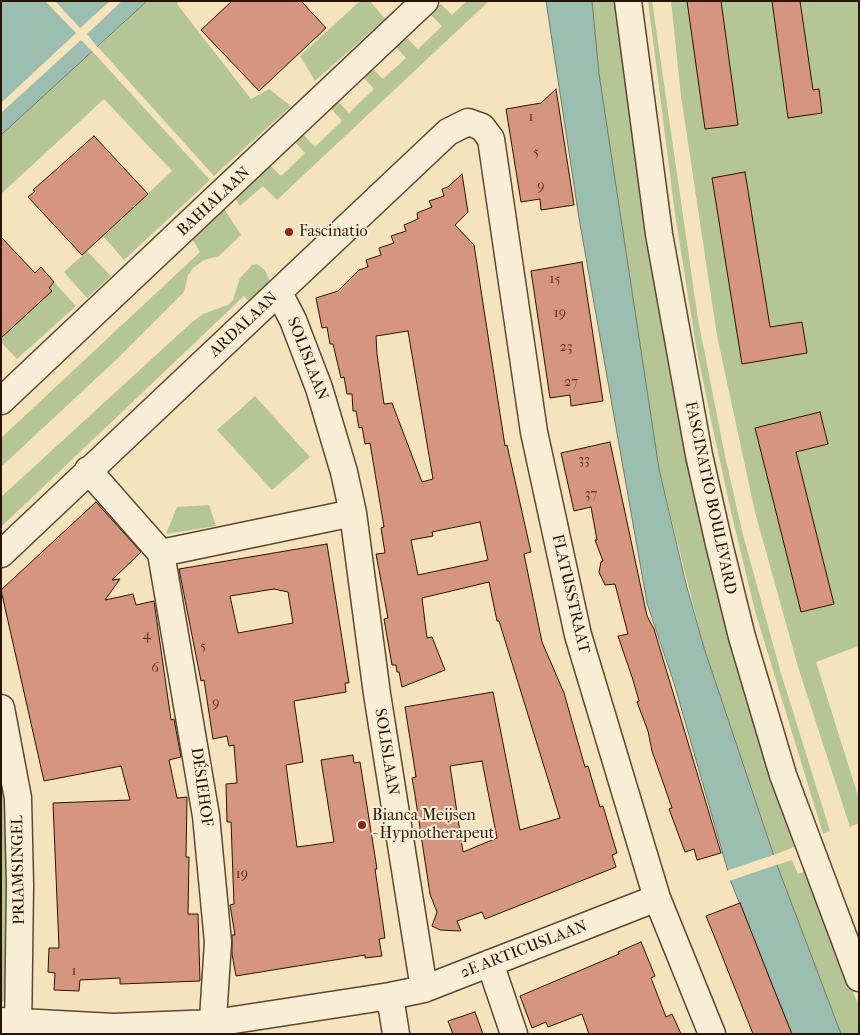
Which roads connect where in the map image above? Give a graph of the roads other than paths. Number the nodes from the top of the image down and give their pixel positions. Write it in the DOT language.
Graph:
graph roads {
  1 [pos="425,1"];
  2 [pos="628,1"];
  3 [pos="491,138"];
  4 [pos="279,293"];
  5 [pos="1,401"];
  6 [pos="88,470"];
  7 [pos="353,514"];
  8 [pos="161,553"];
  9 [pos="1,554"];
  10 [pos="1,708"];
  11 [pos="657,898"];
  12 [pos="490,963"];
  13 [pos="859,978"];
  14 [pos="424,989"];
  15 [pos="390,996"];
  16 [pos="12,1026"];
  17 [pos="213,1028"];
  18 [pos="396,1034"];
  19 [pos="514,1034"];
  20 [pos="712,1034"];
  1 -- 5 [label="street, BAHIALAAN"];
  2 -- 13 [label="street, FASCINATIO BOULEVARD"];
  3 -- 4 [label="street, ARDALAAN"];
  3 -- 11 [label="street, FLATUSSTRAAT"];
  4 -- 6 [label="street, ARDALAAN"];
  4 -- 7 [label="street, SOLISLAAN"];
  6 -- 8 [label="street"];
  6 -- 9 [label="street, ARDALAAN"];
  7 -- 8 [label="street"];
  7 -- 14 [label="street, SOLISLAAN"];
  8 -- 17 [label="street, DÉSIEHOF"];
  10 -- 16 [label="street, PRIAMSINGEL"];
  11 -- 12 [label="street, 2E ARTICUSLAAN"];
  11 -- 20 [label="street, FLATUSSTRAAT"];
  12 -- 14 [label="street, 2E ARTICUSLAAN"];
  12 -- 19 [label="street"];
  14 -- 15 [label="street, 2E ARTICUSLAAN"];
  15 -- 17 [label="street, 2E ARTICUSLAAN"];
  15 -- 18 [label="street"];
  16 -- 17 [label="street, 2E ARTICUSLAAN"];
}
